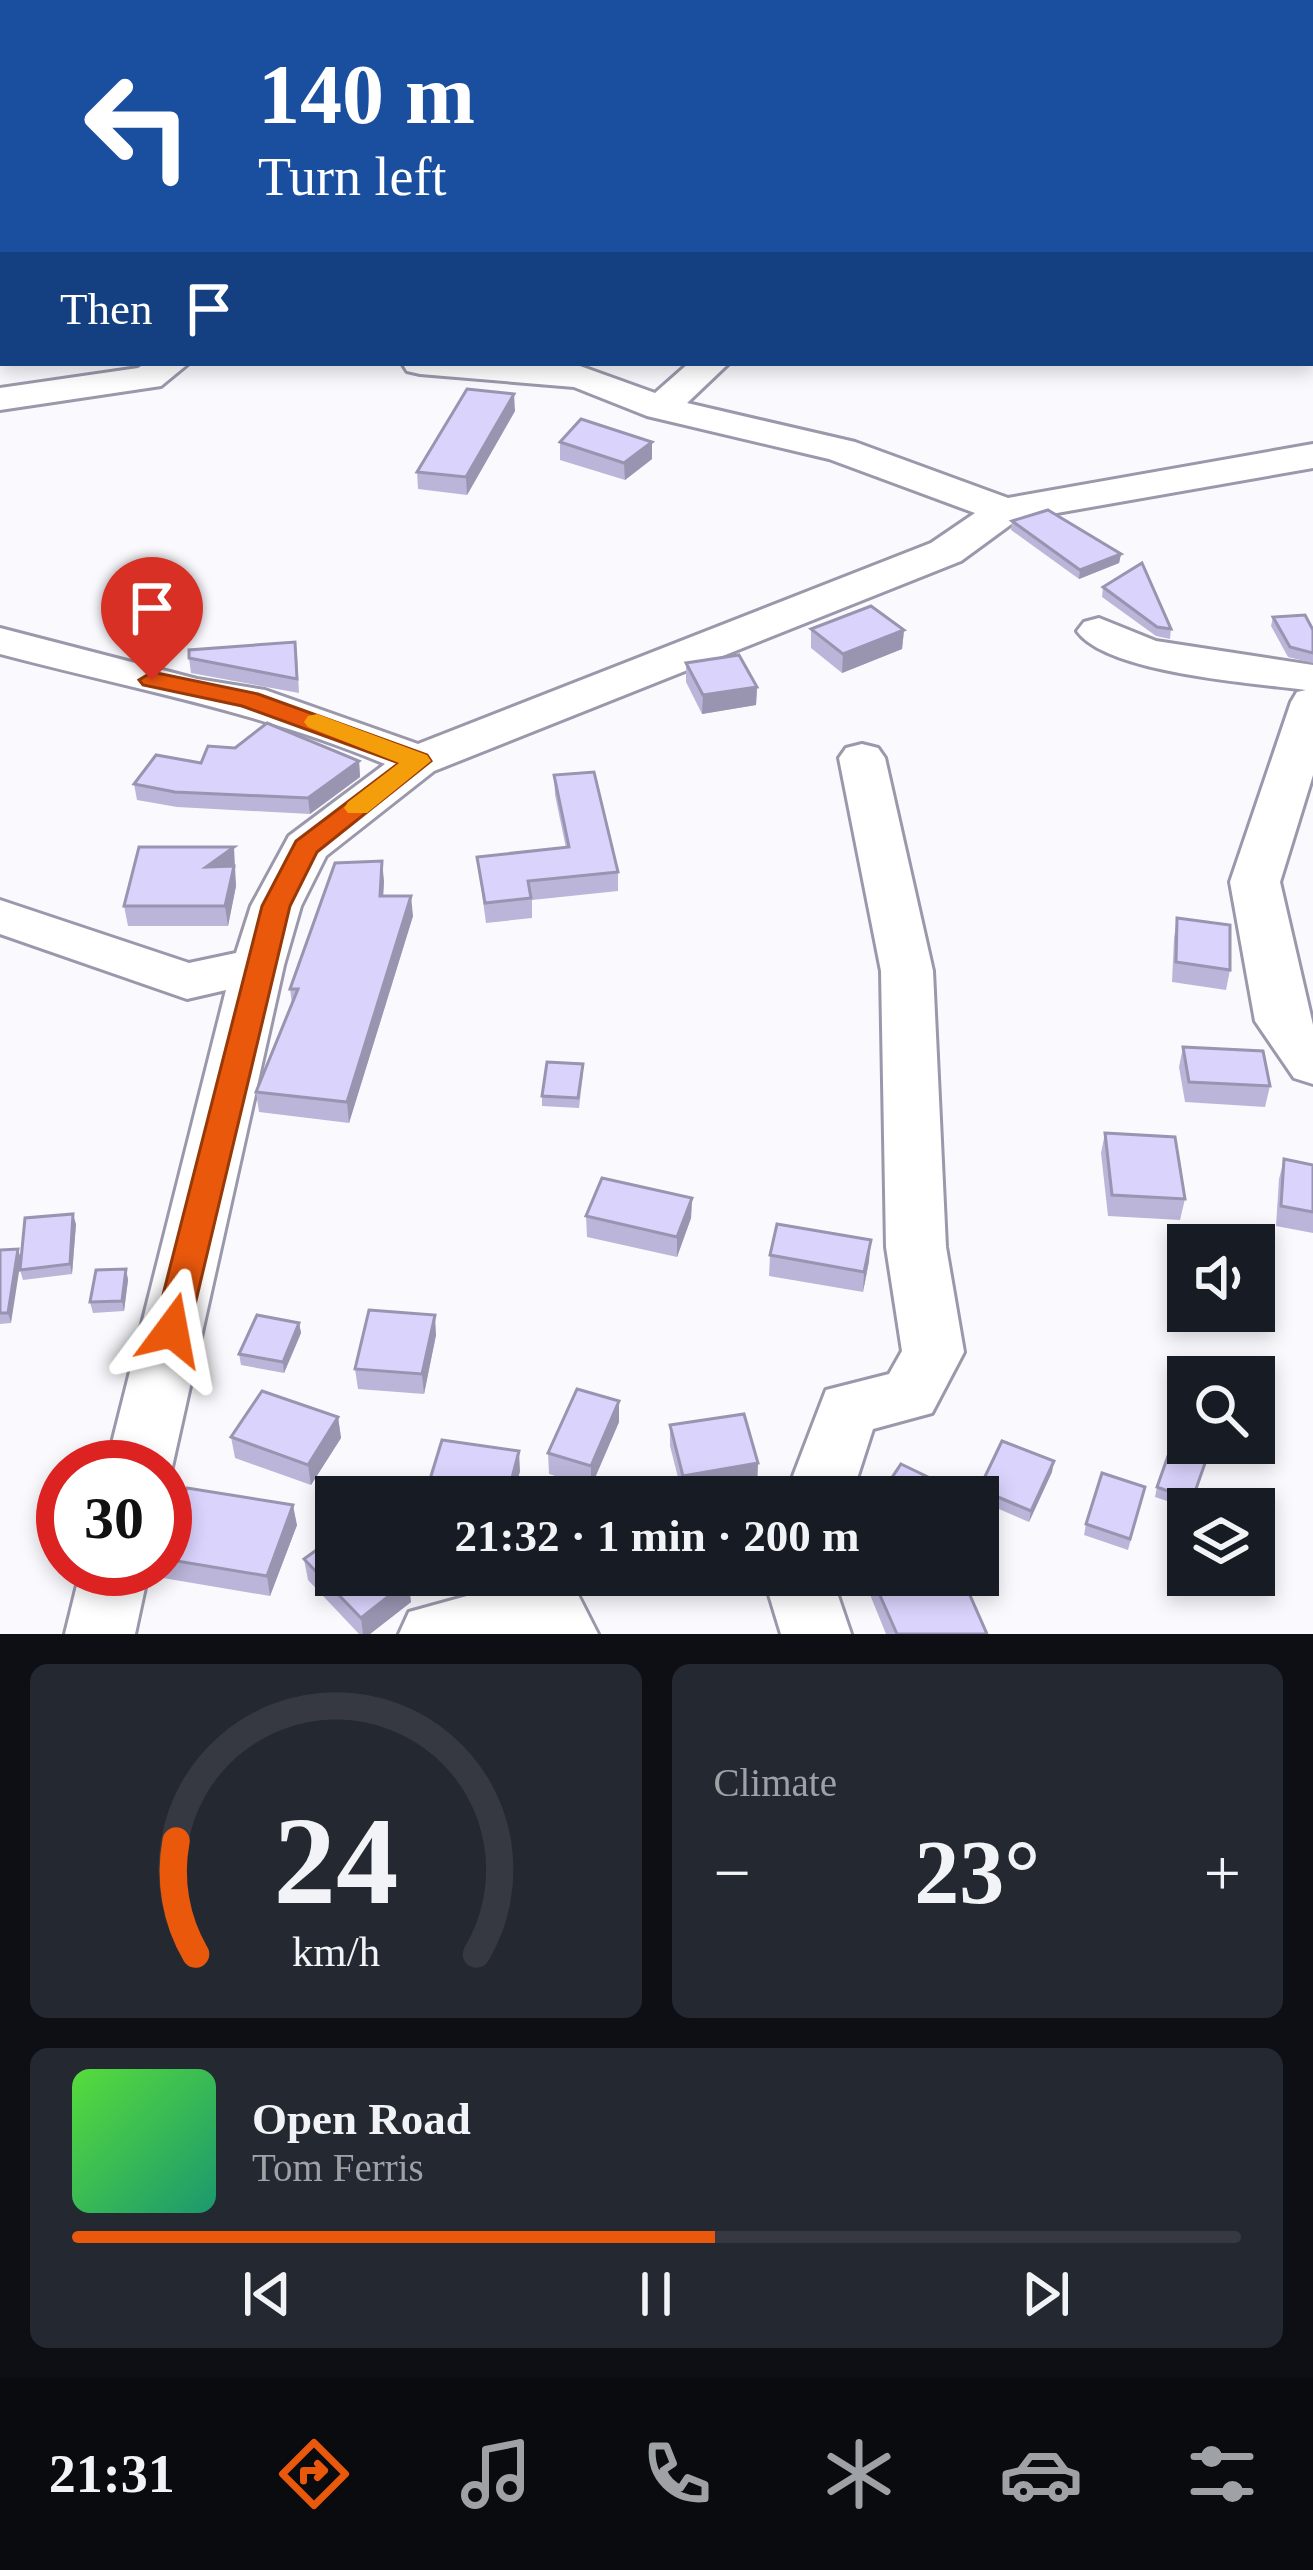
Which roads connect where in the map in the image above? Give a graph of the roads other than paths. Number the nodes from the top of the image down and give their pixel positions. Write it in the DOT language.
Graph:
graph roads {
  1 [pos="166,366"];
  2 [pos="454,366"];
  3 [pos="708,366"];
  4 [pos="0,399"];
  5 [pos="660,408"];
  6 [pos="1313,456"];
  7 [pos="1005,510"];
  8 [pos="1099,631"];
  9 [pos="0,641"];
  10 [pos="1313,678"];
  11 [pos="1313,702"];
  12 [pos="862,758"];
  13 [pos="418,761"];
  14 [pos="0,916"];
  15 [pos="258,965"];
  16 [pos="1313,1065"];
  17 [pos="145,1440"];
  18 [pos="825,1476"];
  19 [pos="109,1596"];
  20 [pos="804,1596"];
  21 [pos="100,1634"];
  22 [pos="434,1634"];
  23 [pos="563,1634"];
  24 [pos="816,1634"];
  1 -- 4 [label="street"];
  2 -- 5 [label="street"];
  3 -- 5 [label="street"];
  5 -- 7 [label="street"];
  6 -- 7 [label="street"];
  7 -- 13 [label="street"];
  8 -- 10 [label="street"];
  9 -- 13 [label="street"];
  11 -- 16 [label="street"];
  12 -- 18 [label="street"];
  13 -- 15 [label="street"];
  14 -- 15 [label="street"];
  15 -- 17 [label="street"];
  19 -- 21 [label="street"];
  20 -- 24 [label="street"];
  22 -- 23 [label="street"];
}
